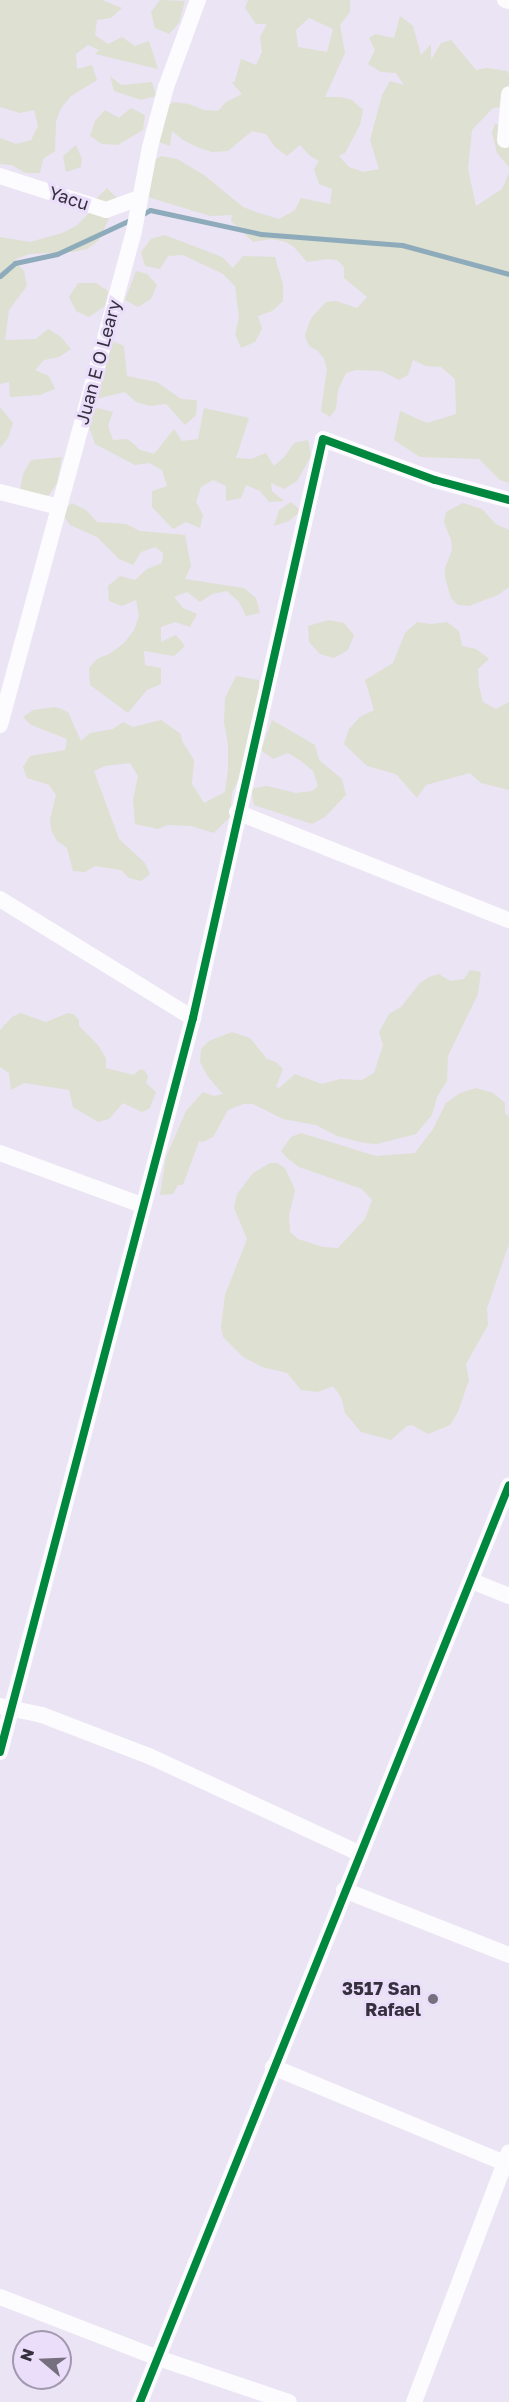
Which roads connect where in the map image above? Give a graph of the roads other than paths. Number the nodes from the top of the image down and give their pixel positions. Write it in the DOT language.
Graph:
graph roads {
  1 [pos="198,0"];
  2 [pos="509,94"];
  3 [pos="505,140"];
  4 [pos="0,176"];
  5 [pos="138,203"];
  6 [pos="0,492"];
  7 [pos="509,500"];
  8 [pos="59,507"];
  9 [pos="0,725"];
  10 [pos="237,812"];
  11 [pos="0,899"];
  12 [pos="508,916"];
  13 [pos="193,1018"];
  14 [pos="0,1153"];
  15 [pos="142,1205"];
  16 [pos="509,1485"];
  17 [pos="472,1581"];
  18 [pos="509,1596"];
  19 [pos="6,1707"];
  20 [pos="0,1752"];
  21 [pos="359,1853"];
  22 [pos="344,1890"];
  23 [pos="509,1956"];
  24 [pos="273,2067"];
  25 [pos="507,2157"];
  26 [pos="0,2296"];
  27 [pos="158,2358"];
  28 [pos="140,2402"];
  29 [pos="289,2402"];
  30 [pos="414,2402"];
  1 -- 5 [label="street, Juan E O Leary"];
  2 -- 3 [label="street"];
  4 -- 5 [label="street, Yacu"];
  5 -- 8 [label="street, Juan E O Leary"];
  6 -- 8 [label="street"];
  7 -- 10 [label="street"];
  8 -- 9 [label="street, Juan E O Leary"];
  10 -- 12 [label="street"];
  10 -- 13 [label="street"];
  11 -- 13 [label="street"];
  13 -- 15 [label="street"];
  14 -- 15 [label="street"];
  15 -- 19 [label="street"];
  16 -- 17 [label="street"];
  17 -- 18 [label="street"];
  17 -- 21 [label="street"];
  19 -- 20 [label="street"];
  19 -- 21 [label="street"];
  21 -- 22 [label="street"];
  22 -- 23 [label="street"];
  22 -- 24 [label="street"];
  24 -- 25 [label="street"];
  24 -- 27 [label="street"];
  25 -- 30 [label="street"];
  26 -- 27 [label="street"];
  27 -- 28 [label="street"];
  27 -- 29 [label="street"];
}
